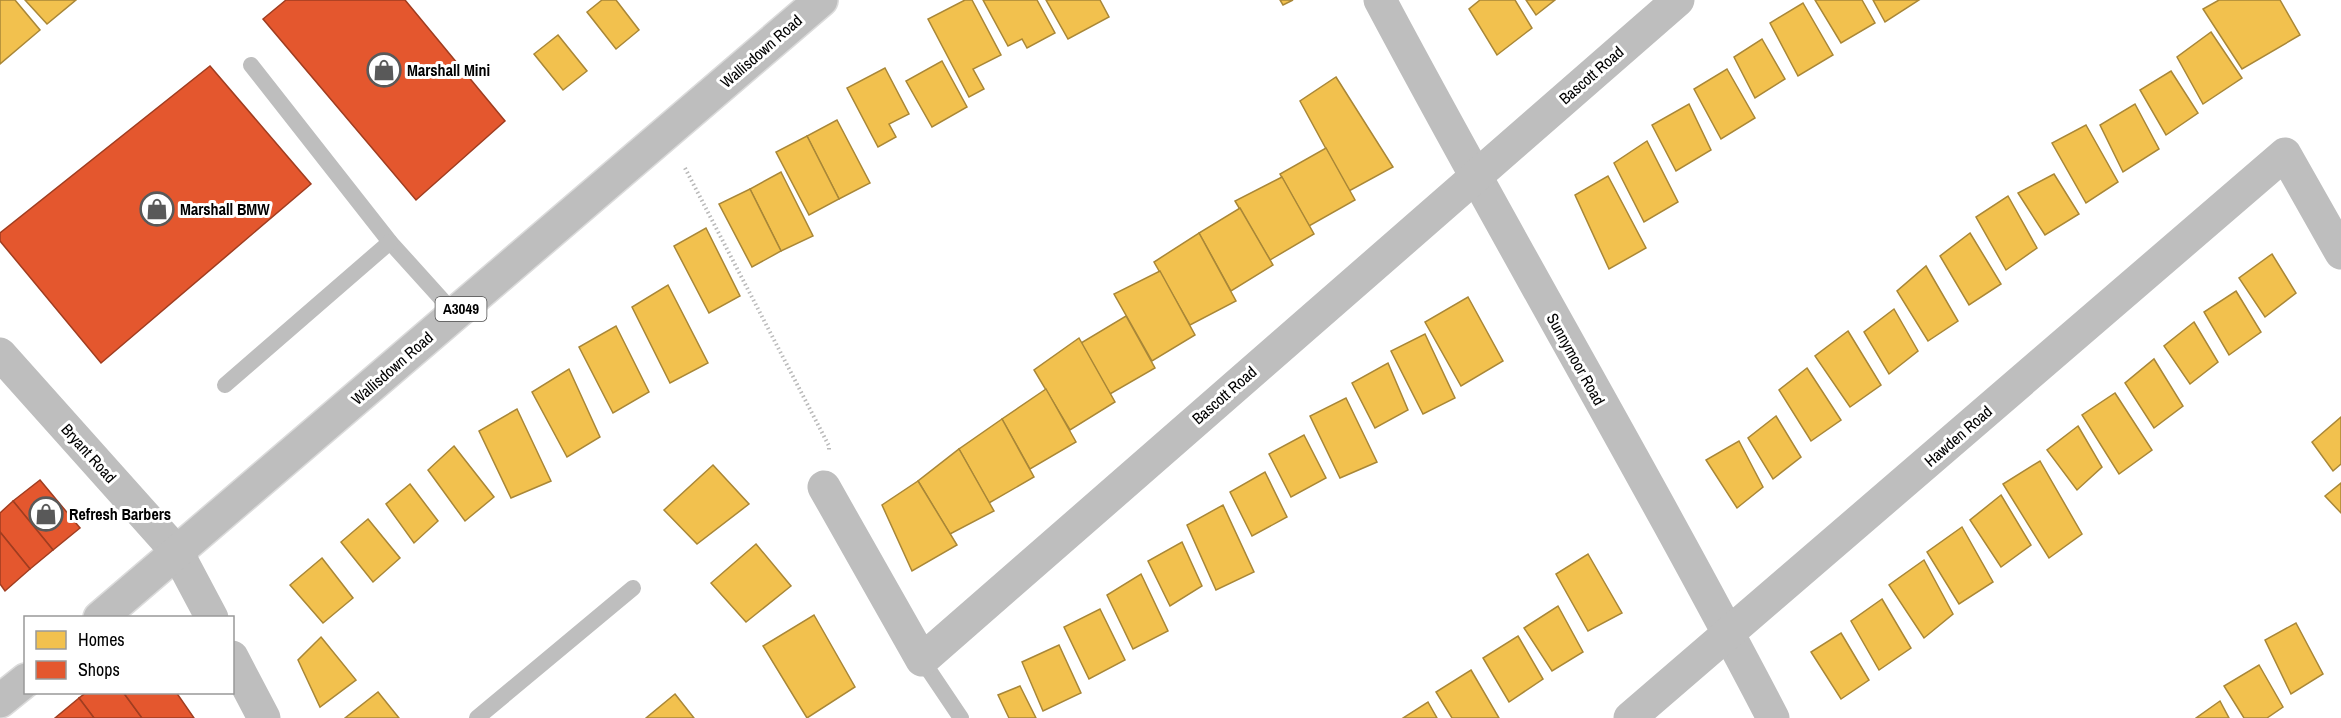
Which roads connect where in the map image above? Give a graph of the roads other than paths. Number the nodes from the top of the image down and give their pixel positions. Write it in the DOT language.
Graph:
graph roads {
  1 [pos="821,0"];
  2 [pos="1380,0"];
  3 [pos="1678,0"];
  4 [pos="251,65"];
  5 [pos="1474,176"];
  6 [pos="390,242"];
  7 [pos="2341,253"];
  8 [pos="455,314"];
  9 [pos="0,354"];
  10 [pos="225,385"];
  11 [pos="824,487"];
  12 [pos="177,552"];
  13 [pos="633,588"];
  14 [pos="102,616"];
  15 [pos="211,616"];
  16 [pos="1729,633"];
  17 [pos="922,660"];
  18 [pos="234,661"];
  19 [pos="24,682"];
  20 [pos="0,701"];
  21 [pos="264,718"];
  22 [pos="477,718"];
  23 [pos="961,718"];
  24 [pos="1630,718"];
  25 [pos="1773,718"];
  1 -- 8 [label="street, Wallisdown Road / A3049"];
  2 -- 5 [label="street, Sunnymoor Road"];
  3 -- 5 [label="street, Bascott Road"];
  4 -- 6 [label="lane"];
  5 -- 16 [label="street, Sunnymoor Road"];
  5 -- 17 [label="street, Bascott Road"];
  6 -- 8 [label="lane"];
  6 -- 10 [label="lane"];
  7 -- 16 [label="street, Hawden Road"];
  8 -- 12 [label="street, Wallisdown Road / A3049"];
  9 -- 12 [label="street, Bryant Road"];
  11 -- 17 [label="street"];
  12 -- 14 [label="street, Wallisdown Road / A3049"];
  12 -- 15 [label="street, Bryant Road"];
  13 -- 22 [label="lane"];
  16 -- 24 [label="street, Hawden Road"];
  16 -- 25 [label="street, Sunnymoor Road"];
  17 -- 23 [label="lane"];
  18 -- 21 [label="street"];
  19 -- 20 [label="street"];
}
